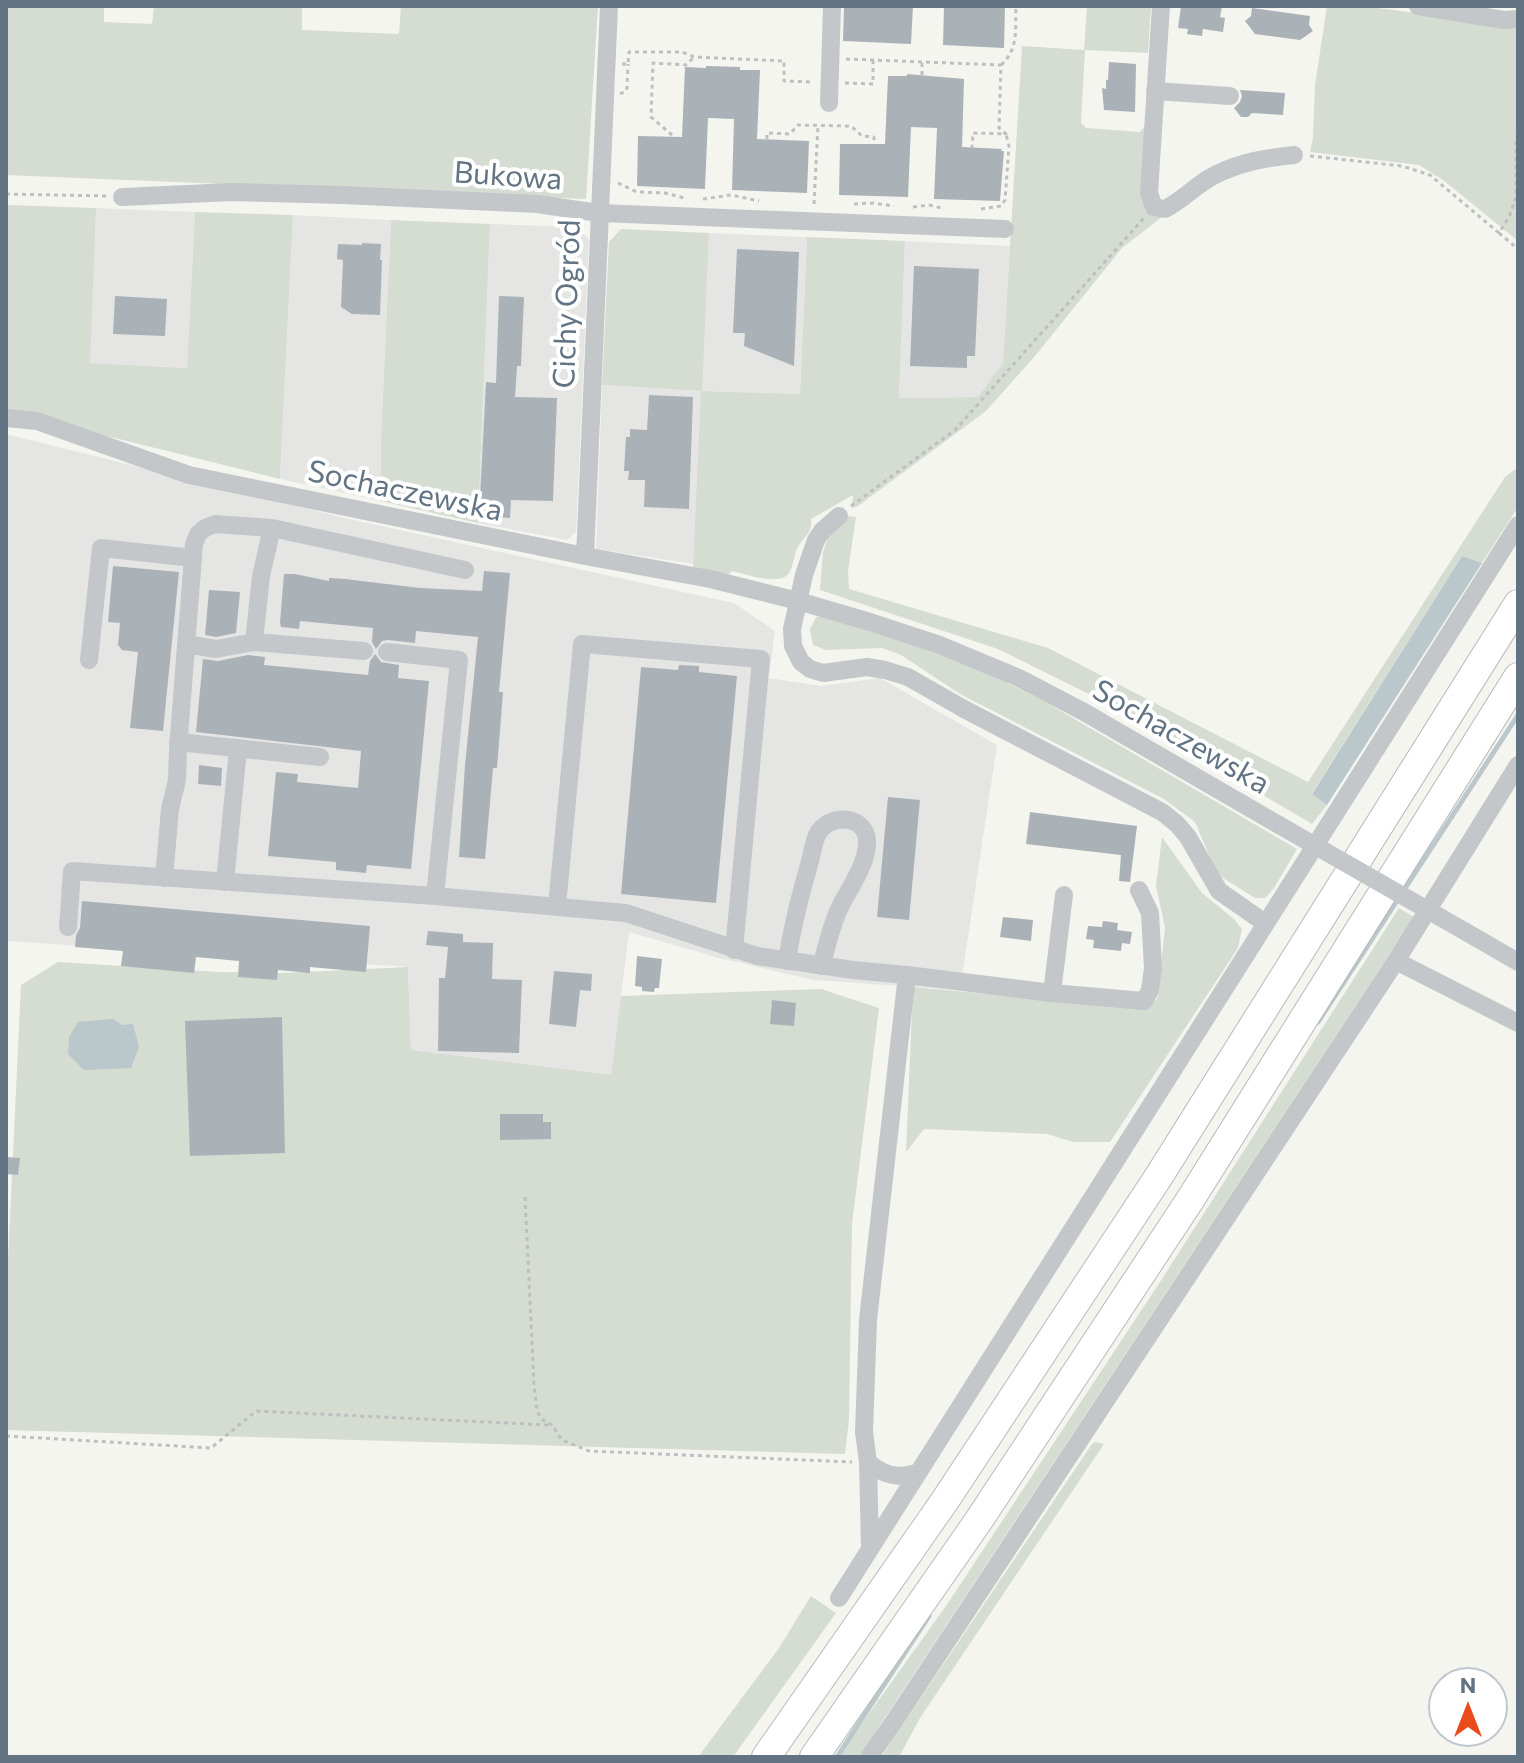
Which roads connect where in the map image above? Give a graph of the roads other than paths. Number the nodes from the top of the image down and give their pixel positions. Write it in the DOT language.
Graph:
graph roads {
  1 [pos="609,6"];
  2 [pos="832,6"];
  3 [pos="1161,6"];
  4 [pos="1418,6"];
  5 [pos="1518,19"];
  6 [pos="1155,91"];
  7 [pos="1230,96"];
  8 [pos="829,103"];
  9 [pos="1294,155"];
  10 [pos="122,197"];
  11 [pos="599,213"];
  12 [pos="1005,229"];
  13 [pos="6,418"];
  14 [pos="839,516"];
  15 [pos="1518,525"];
  16 [pos="272,528"];
  17 [pos="585,556"];
  18 [pos="193,558"];
  19 [pos="465,570"];
  20 [pos="798,601"];
  21 [pos="1518,604"];
  22 [pos="254,642"];
  23 [pos="186,644"];
  24 [pos="364,651"];
  25 [pos="387,652"];
  26 [pos="89,660"];
  27 [pos="1518,677"];
  28 [pos="178,742"];
  29 [pos="238,749"];
  30 [pos="320,757"];
  31 [pos="1518,765"];
  32 [pos="164,878"];
  33 [pos="225,882"];
  34 [pos="1139,890"];
  35 [pos="1064,895"];
  36 [pos="435,896"];
  37 [pos="557,906"];
  38 [pos="1265,923"];
  39 [pos="68,927"];
  40 [pos="734,950"];
  41 [pos="787,961"];
  42 [pos="1396,961"];
  43 [pos="1518,962"];
  44 [pos="821,966"];
  45 [pos="907,975"];
  46 [pos="1052,993"];
  47 [pos="1518,1023"];
  48 [pos="868,1462"];
  49 [pos="916,1473"];
  50 [pos="870,1548"];
  51 [pos="839,1598"];
  52 [pos="766,1757"];
  53 [pos="814,1757"];
  54 [pos="869,1757"];
  1 -- 11 [label="street, Cichy Ogród"];
  2 -- 8 [label="street"];
  3 -- 6 [label="street"];
  4 -- 5 [label="street"];
  6 -- 7 [label="street"];
  6 -- 9 [label="street"];
  10 -- 11 [label="street, Bukowa"];
  11 -- 12 [label="street, Bukowa"];
  11 -- 17 [label="street, Cichy Ogród"];
  13 -- 17 [label="street, Sochaczewska"];
  14 -- 20 [label="street"];
  15 -- 38 [label="street"];
  16 -- 18 [label="street"];
  16 -- 19 [label="street"];
  16 -- 22 [label="street"];
  17 -- 20 [label="street, Sochaczewska"];
  18 -- 23 [label="street"];
  18 -- 26 [label="street"];
  20 -- 38 [label="street"];
  20 -- 43 [label="street, Sochaczewska, bridge"];
  21 -- 52 [label="highway"];
  22 -- 23 [label="street"];
  22 -- 24 [label="street"];
  23 -- 28 [label="street"];
  25 -- 36 [label="street"];
  27 -- 53 [label="highway"];
  28 -- 29 [label="street"];
  28 -- 32 [label="street"];
  29 -- 30 [label="street"];
  29 -- 33 [label="street"];
  31 -- 42 [label="street"];
  32 -- 33 [label="street"];
  32 -- 39 [label="street"];
  33 -- 36 [label="street"];
  34 -- 46 [label="street"];
  35 -- 46 [label="street"];
  36 -- 37 [label="street"];
  37 -- 40 [label="street"];
  37 -- 40 [label="street"];
  38 -- 49 [label="street"];
  40 -- 41 [label="street"];
  41 -- 44 [label="street"];
  41 -- 44 [label="street"];
  42 -- 47 [label="street"];
  42 -- 54 [label="street"];
  44 -- 45 [label="street"];
  45 -- 46 [label="street"];
  45 -- 48 [label="street"];
  48 -- 49 [label="street"];
  48 -- 50 [label="street"];
  49 -- 50 [label="street"];
  50 -- 51 [label="street"];
}
